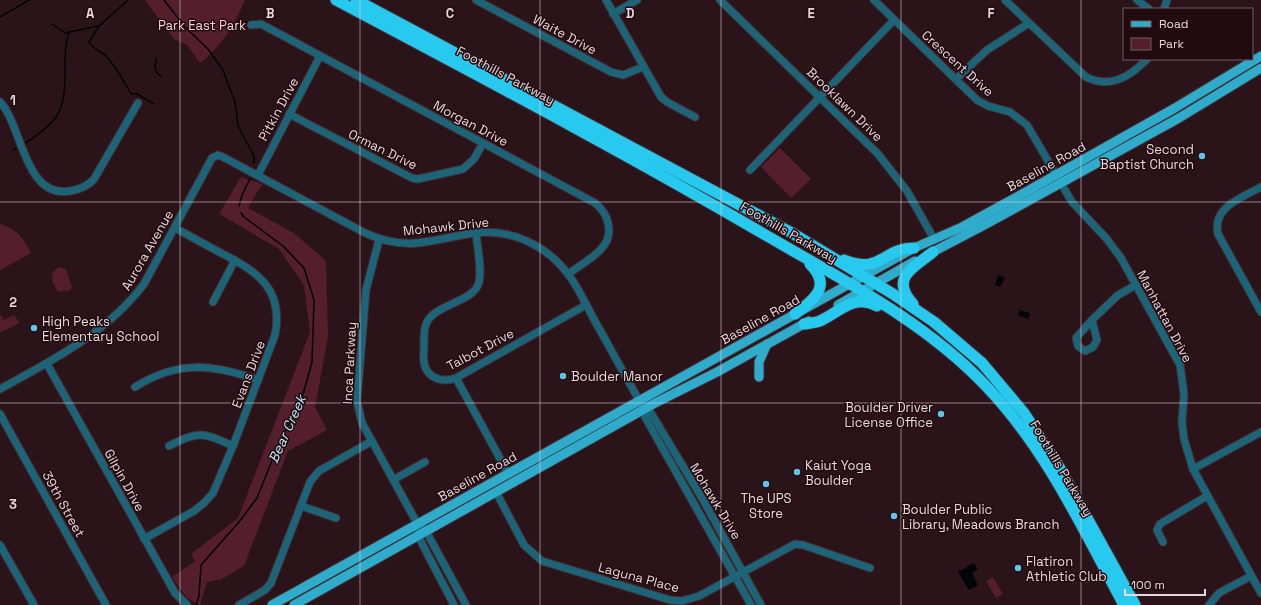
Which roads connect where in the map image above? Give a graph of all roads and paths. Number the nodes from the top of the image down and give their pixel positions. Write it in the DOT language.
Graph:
graph roads {
  1 [pos="336,0"];
  2 [pos="356,0"];
  3 [pos="476,0"];
  4 [pos="606,0"];
  5 [pos="637,0"];
  6 [pos="720,0"];
  7 [pos="874,0"];
  8 [pos="1005,0"];
  9 [pos="1137,0"];
  10 [pos="1148,8"];
  11 [pos="613,14"];
  12 [pos="894,20"];
  13 [pos="1029,23"];
  14 [pos="251,25"];
  15 [pos="320,56"];
  16 [pos="1261,56"];
  17 [pos="1146,60"];
  18 [pos="643,67"];
  19 [pos="1261,68"];
  20 [pos="956,79"];
  21 [pos="820,96"];
  22 [pos="0,102"];
  23 [pos="138,103"];
  24 [pos="289,114"];
  25 [pos="695,117"];
  26 [pos="483,143"];
  27 [pos="750,170"];
  28 [pos="258,174"];
  29 [pos="1058,179"];
  30 [pos="1261,188"];
  31 [pos="1210,216"];
  32 [pos="1218,219"];
  33 [pos="175,228"];
  34 [pos="476,233"];
  35 [pos="792,233"];
  36 [pos="934,239"];
  37 [pos="379,240"];
  38 [pos="914,248"];
  39 [pos="796,252"];
  40 [pos="933,252"];
  41 [pos="236,260"];
  42 [pos="568,274"];
  43 [pos="863,277"];
  44 [pos="851,284"];
  45 [pos="874,284"];
  46 [pos="1136,285"];
  47 [pos="863,291"];
  48 [pos="213,302"];
  49 [pos="586,305"];
  50 [pos="1261,312"];
  51 [pos="922,313"];
  52 [pos="795,314"];
  53 [pos="1092,320"];
  54 [pos="804,324"];
  55 [pos="922,331"];
  56 [pos="767,344"];
  57 [pos="47,364"];
  58 [pos="759,377"];
  59 [pos="456,378"];
  60 [pos="258,380"];
  61 [pos="135,387"];
  62 [pos="0,389"];
  63 [pos="640,400"];
  64 [pos="645,411"];
  65 [pos="0,414"];
  66 [pos="1261,432"];
  67 [pos="372,441"];
  68 [pos="170,446"];
  69 [pos="233,446"];
  70 [pos="425,462"];
  71 [pos="1193,469"];
  72 [pos="508,473"];
  73 [pos="393,480"];
  74 [pos="496,492"];
  75 [pos="1208,496"];
  76 [pos="301,506"];
  77 [pos="336,518"];
  78 [pos="417,523"];
  79 [pos="426,531"];
  80 [pos="418,536"];
  81 [pos="144,539"];
  82 [pos="1163,542"];
  83 [pos="0,545"];
  84 [pos="870,568"];
  85 [pos="743,572"];
  86 [pos="1251,576"];
  87 [pos="735,577"];
  88 [pos="1261,594"];
  89 [pos="34,605"];
  90 [pos="106,605"];
  91 [pos="187,605"];
  92 [pos="239,605"];
  93 [pos="272,605"];
  94 [pos="294,605"];
  95 [pos="454,605"];
  96 [pos="466,605"];
  97 [pos="751,605"];
  98 [pos="761,605"];
  99 [pos="1124,605"];
  100 [pos="1135,605"];
  101 [pos="1209,605"];
  1 -- 39 [label="highway, Foothills Parkway"];
  2 -- 35 [label="highway, Foothills Parkway"];
  3 -- 18 [label="street, Waite Drive"];
  4 -- 11 [label="street"];
  5 -- 11 [label="street"];
  6 -- 21 [label="street, Brooklawn Drive"];
  7 -- 12 [label="street, Crescent Drive"];
  8 -- 13 [label="street"];
  9 -- 10 [label="street"];
  11 -- 18 [label="street"];
  12 -- 20 [label="street, Crescent Drive"];
  12 -- 21 [label="street"];
  13 -- 17 [label="street"];
  13 -- 20 [label="street"];
  14 -- 15 [label="street, Morgan Drive"];
  15 -- 24 [label="street, Pitkin Drive"];
  15 -- 26 [label="street, Morgan Drive"];
  16 -- 29 [label="main road, Baseline Road"];
  18 -- 25 [label="street"];
  19 -- 29 [label="main road, Baseline Road"];
  20 -- 29 [label="street, Crescent Drive"];
  21 -- 27 [label="street"];
  21 -- 36 [label="street, Brooklawn Drive"];
  22 -- 23 [label="street"];
  24 -- 26 [label="street, Orman Drive"];
  24 -- 28 [label="street, Pitkin Drive"];
  26 -- 42 [label="street, Morgan Drive"];
  28 -- 33 [label="street, Aurora Avenue"];
  28 -- 37 [label="street, Mohawk Drive"];
  29 -- 36 [label="main road, Baseline Road"];
  29 -- 40 [label="main road, Baseline Road"];
  29 -- 46 [label="street, Manhattan Drive"];
  30 -- 32 [label="street"];
  31 -- 32 [label="street"];
  32 -- 50 [label="street"];
  33 -- 41 [label="street, Evans Drive"];
  33 -- 57 [label="street, Aurora Avenue"];
  34 -- 37 [label="street, Mohawk Drive"];
  34 -- 42 [label="street, Mohawk Drive"];
  34 -- 59 [label="street, Talbot Drive"];
  35 -- 38 [label="highway"];
  35 -- 43 [label="highway, Foothills Parkway"];
  36 -- 38 [label="main road, Baseline Road"];
  37 -- 67 [label="street, Inca Parkway"];
  38 -- 43 [label="main road, Baseline Road"];
  39 -- 44 [label="highway, Foothills Parkway"];
  39 -- 52 [label="highway"];
  40 -- 45 [label="main road, Baseline Road"];
  40 -- 51 [label="highway"];
  41 -- 48 [label="street"];
  41 -- 60 [label="street, Evans Drive"];
  42 -- 49 [label="street, Mohawk Drive"];
  43 -- 44 [label="main road, Baseline Road"];
  43 -- 45 [label="highway, Foothills Parkway"];
  44 -- 47 [label="highway, Foothills Parkway"];
  44 -- 52 [label="main road, Baseline Road"];
  45 -- 47 [label="main road, Baseline Road"];
  45 -- 51 [label="highway, Foothills Parkway"];
  46 -- 53 [label="street"];
  46 -- 71 [label="street, Manhattan Drive"];
  47 -- 54 [label="main road, Baseline Road"];
  47 -- 55 [label="highway, Foothills Parkway"];
  49 -- 59 [label="street, Talbot Drive"];
  49 -- 63 [label="street, Mohawk Drive"];
  51 -- 100 [label="highway, Foothills Parkway"];
  52 -- 63 [label="main road, Baseline Road"];
  54 -- 55 [label="highway"];
  54 -- 56 [label="main road, Baseline Road"];
  55 -- 99 [label="highway, Foothills Parkway"];
  56 -- 58 [label="main road"];
  56 -- 64 [label="main road, Baseline Road"];
  57 -- 62 [label="street, Aurora Avenue"];
  57 -- 81 [label="street, Gilpin Drive"];
  59 -- 72 [label="street"];
  60 -- 61 [label="street"];
  60 -- 69 [label="street, Evans Drive"];
  63 -- 64 [label="street, Mohawk Drive"];
  63 -- 72 [label="main road, Baseline Road"];
  64 -- 74 [label="main road, Baseline Road"];
  64 -- 85 [label="street, Mohawk Drive"];
  64 -- 87 [label="street, Mohawk Drive"];
  65 -- 90 [label="street, 39th Street"];
  66 -- 71 [label="street"];
  67 -- 73 [label="street, Inca Parkway"];
  67 -- 76 [label="street"];
  68 -- 69 [label="street"];
  69 -- 81 [label="street, Evans Drive"];
  70 -- 73 [label="street"];
  71 -- 75 [label="street, Manhattan Drive"];
  72 -- 78 [label="main road, Baseline Road"];
  73 -- 78 [label="street, Inca Parkway"];
  74 -- 79 [label="main road, Baseline Road"];
  74 -- 87 [label="street, Laguna Place"];
  75 -- 82 [label="street"];
  75 -- 86 [label="street, Manhattan Drive"];
  76 -- 77 [label="street"];
  76 -- 92 [label="street"];
  78 -- 79 [label="street, Inca Parkway"];
  78 -- 80 [label="street, Inca Parkway"];
  78 -- 93 [label="main road, Baseline Road"];
  79 -- 80 [label="main road, Baseline Road"];
  79 -- 96 [label="street, Inca Parkway"];
  80 -- 94 [label="main road, Baseline Road"];
  80 -- 95 [label="street, Inca Parkway"];
  81 -- 91 [label="street, Gilpin Drive"];
  83 -- 89 [label="street"];
  84 -- 85 [label="street, Laguna Place"];
  85 -- 87 [label="street, Laguna Place"];
  85 -- 98 [label="street, Mohawk Drive"];
  86 -- 88 [label="street, Manhattan Drive"];
  86 -- 101 [label="street"];
  87 -- 97 [label="street, Mohawk Drive"];
}
